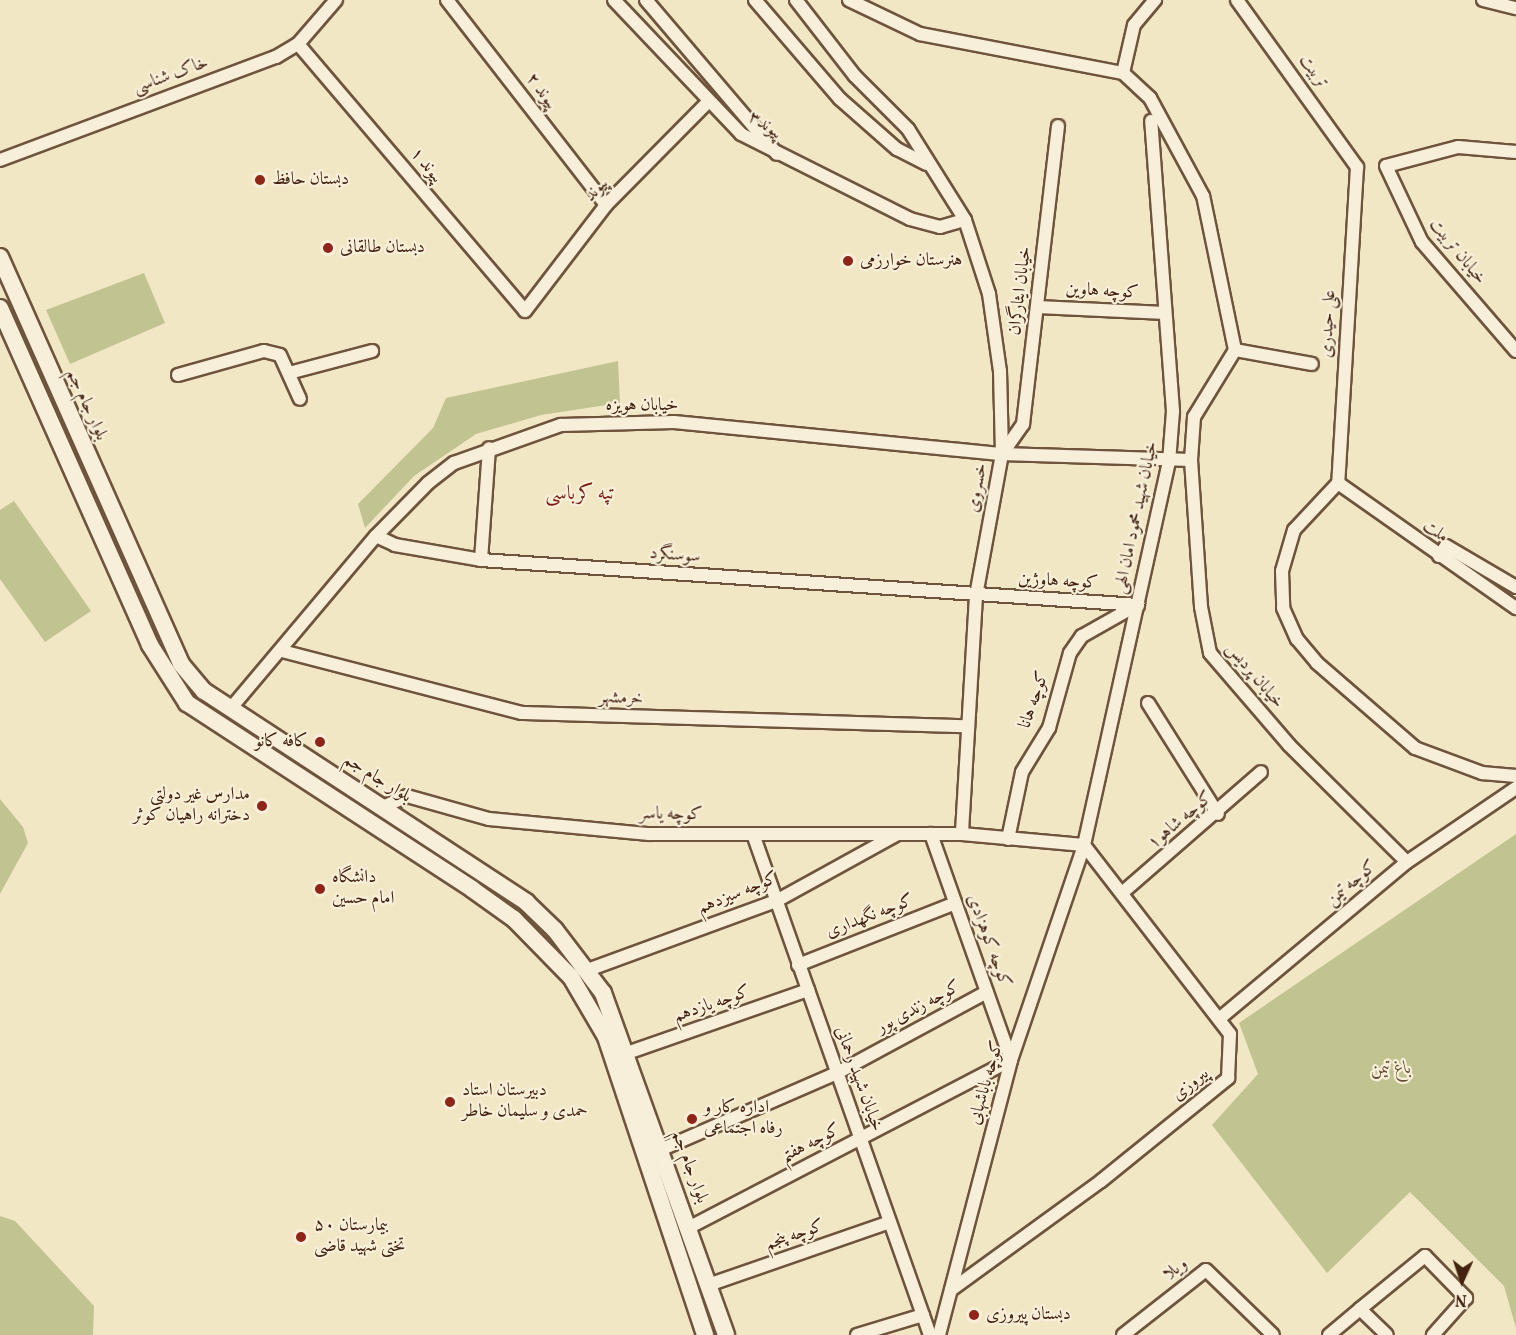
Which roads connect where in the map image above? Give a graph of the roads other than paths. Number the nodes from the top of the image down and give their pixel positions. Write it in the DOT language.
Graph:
graph roads {
  1 [pos="336,0"];
  2 [pos="447,0"];
  3 [pos="614,0"];
  4 [pos="646,0"];
  5 [pos="755,0"];
  6 [pos="796,0"];
  7 [pos="849,0"];
  8 [pos="1155,0"];
  9 [pos="1237,0"];
  10 [pos="1483,0"];
  11 [pos="1516,8"];
  12 [pos="298,44"];
  13 [pos="1124,73"];
  14 [pos="707,103"];
  15 [pos="1151,121"];
  16 [pos="1058,126"];
  17 [pos="1516,152"];
  18 [pos="780,157"];
  19 [pos="0,160"];
  20 [pos="926,164"];
  21 [pos="1357,167"];
  22 [pos="606,205"];
  23 [pos="965,220"];
  24 [pos="0,257"];
  25 [pos="1038,307"];
  26 [pos="0,308"];
  27 [pos="525,311"];
  28 [pos="1164,313"];
  29 [pos="1235,350"];
  30 [pos="372,351"];
  31 [pos="1516,351"];
  32 [pos="1312,364"];
  33 [pos="289,373"];
  34 [pos="178,375"];
  35 [pos="300,399"];
  36 [pos="489,448"];
  37 [pos="1002,454"];
  38 [pos="1191,460"];
  39 [pos="1169,462"];
  40 [pos="1338,483"];
  41 [pos="375,536"];
  42 [pos="1439,556"];
  43 [pos="481,560"];
  44 [pos="1516,587"];
  45 [pos="976,596"];
  46 [pos="1138,604"];
  47 [pos="1516,608"];
  48 [pos="282,651"];
  49 [pos="1148,703"];
  50 [pos="231,708"];
  51 [pos="967,726"];
  52 [pos="1261,772"];
  53 [pos="1516,776"];
  54 [pos="1516,788"];
  55 [pos="386,806"];
  56 [pos="1218,814"];
  57 [pos="753,834"];
  58 [pos="898,834"];
  59 [pos="931,834"];
  60 [pos="962,834"];
  61 [pos="1008,839"];
  62 [pos="1084,845"];
  63 [pos="1407,862"];
  64 [pos="1122,894"];
  65 [pos="776,900"];
  66 [pos="955,903"];
  67 [pos="798,965"];
  68 [pos="585,971"];
  69 [pos="808,990"];
  70 [pos="987,992"];
  71 [pos="1219,1019"];
  72 [pos="627,1053"];
  73 [pos="1011,1060"];
  74 [pos="837,1073"];
  75 [pos="860,1139"];
  76 [pos="662,1149"];
  77 [pos="890,1222"];
  78 [pos="690,1227"];
  79 [pos="670,1235"];
  80 [pos="711,1284"];
  81 [pos="951,1290"];
  82 [pos="1360,1309"];
  83 [pos="923,1315"];
  84 [pos="705,1335"];
  85 [pos="726,1335"];
  86 [pos="856,1335"];
  87 [pos="930,1335"];
  88 [pos="939,1335"];
  89 [pos="1123,1335"];
  90 [pos="1273,1335"];
  91 [pos="1329,1335"];
  92 [pos="1387,1335"];
  93 [pos="1433,1335"];
  1 -- 12 [label="street, خاک شناسی"];
  2 -- 22 [label="street, پیوند ۲"];
  3 -- 14 [label="street, پیوند۳"];
  4 -- 18 [label="street, پیوند۳"];
  5 -- 20 [label="street"];
  6 -- 20 [label="street, خسروی"];
  7 -- 13 [label="street"];
  8 -- 13 [label="street"];
  9 -- 21 [label="street, تربیت"];
  10 -- 11 [label="street"];
  12 -- 19 [label="street, خاک شناسی"];
  12 -- 27 [label="street, پیوند ۱"];
  13 -- 29 [label="street"];
  14 -- 18 [label="street, پیوند۳"];
  14 -- 22 [label="street, پیوند"];
  15 -- 28 [label="street, خیابان شهید محمود امان الهی"];
  16 -- 25 [label="street, خیابان ایثارگران"];
  17 -- 31 [label="street, خیابان تربیت"];
  18 -- 23 [label="street"];
  20 -- 23 [label="street, خسروی"];
  21 -- 40 [label="street, علی حیدری"];
  22 -- 27 [label="street, پیوند"];
  23 -- 37 [label="street, خسروی"];
  24 -- 50 [label="main road, بلوار جام جم"];
  25 -- 28 [label="street, کوچه هاوین"];
  25 -- 37 [label="street, خیابان ایثارگران"];
  26 -- 79 [label="main road, بلوار جام جم"];
  28 -- 39 [label="street, خیابان شهید محمود امان الهی"];
  29 -- 32 [label="street"];
  29 -- 38 [label="street, خیابان پردیس"];
  30 -- 33 [label="street"];
  33 -- 34 [label="street"];
  33 -- 35 [label="street"];
  36 -- 37 [label="street, خیابان هویزه"];
  36 -- 41 [label="street, خیابان هویزه"];
  36 -- 43 [label="street"];
  37 -- 39 [label="street, خیابان هویزه"];
  37 -- 45 [label="street, خسروی"];
  38 -- 39 [label="street, خیابان هویزه"];
  38 -- 63 [label="street, خیابان پردیس"];
  39 -- 46 [label="street, خیابان شهید محمود امان الهی"];
  40 -- 42 [label="street, ملت"];
  40 -- 53 [label="street"];
  41 -- 43 [label="street, سوسنگرد"];
  41 -- 48 [label="street, خیابان هویزه"];
  42 -- 44 [label="street"];
  42 -- 47 [label="street, ملت"];
  43 -- 45 [label="street, سوسنگرد"];
  45 -- 46 [label="street, کوچه هاوژین"];
  45 -- 51 [label="street, خسروی"];
  46 -- 61 [label="street, کوچه هانا"];
  46 -- 62 [label="street, خیابان شهید محمود امان الهی"];
  48 -- 50 [label="street, خیابان هویزه"];
  48 -- 51 [label="street, خرمشهر"];
  49 -- 56 [label="street"];
  50 -- 55 [label="main road, بلوار جام جم"];
  51 -- 60 [label="street, خسروی"];
  52 -- 56 [label="street, کوچه شاهو۱"];
  54 -- 63 [label="street, کوچه تیمن"];
  55 -- 57 [label="street, کوچه یاسر"];
  55 -- 68 [label="main road, بلوار جام جم"];
  56 -- 64 [label="street, کوچه شاهو۱"];
  57 -- 58 [label="street, کوچه یاسر"];
  57 -- 65 [label="street, خیابان شهید رحمانی"];
  58 -- 59 [label="street, کوچه یاسر"];
  58 -- 65 [label="street, کوچه سیزدهم"];
  59 -- 60 [label="street, کوچه یاسر"];
  59 -- 66 [label="street, کوچه کوهزادی"];
  60 -- 61 [label="street, کوچه یاسر"];
  61 -- 62 [label="street, کوچه یاسر"];
  62 -- 64 [label="street, پیروزی"];
  62 -- 73 [label="street, کوچه باباشهابی"];
  63 -- 71 [label="street, کوچه تیمن"];
  64 -- 71 [label="street, پیروزی"];
  65 -- 67 [label="street, خیابان شهید رحمانی"];
  65 -- 68 [label="street, کوچه سیزدهم"];
  66 -- 67 [label="street, کوچه نگهداری"];
  66 -- 70 [label="street, کوچه کوهزادی"];
  67 -- 69 [label="street, خیابان شهید رحمانی"];
  68 -- 72 [label="main road, بلوار جام جم"];
  69 -- 72 [label="street, کوچه یازدهم"];
  69 -- 74 [label="street, خیابان شهید رحمانی"];
  70 -- 73 [label="street, کوچه کوهزادی"];
  70 -- 74 [label="street, کوچه زندی پور"];
  71 -- 81 [label="street, پیروزی"];
  72 -- 76 [label="main road, بلوار جام جم"];
  73 -- 75 [label="street, کوچه هفتم"];
  73 -- 81 [label="street, کوچه باباشهابی"];
  74 -- 75 [label="street, خیابان شهید رحمانی"];
  74 -- 76 [label="street, کوچه زندی پور"];
  75 -- 77 [label="street, خیابان شهید رحمانی"];
  75 -- 78 [label="street, کوچه هفتم"];
  76 -- 78 [label="main road, بلوار جام جم"];
  77 -- 80 [label="street, کوچه پنجم"];
  77 -- 83 [label="street, خیابان شهید رحمانی"];
  78 -- 79 [label="main road"];
  78 -- 80 [label="main road, بلوار جام جم"];
  79 -- 84 [label="main road, بلوار جام جم"];
  80 -- 85 [label="main road, بلوار جام جم"];
  81 -- 88 [label="street, کوچه باباشهابی"];
  82 -- 91 [label="street"];
  82 -- 92 [label="street"];
  82 -- 93 [label="street"];
  83 -- 86 [label="street"];
  83 -- 87 [label="street, خیابان شهید رحمانی"];
  89 -- 90 [label="street, ویلا"];
}
